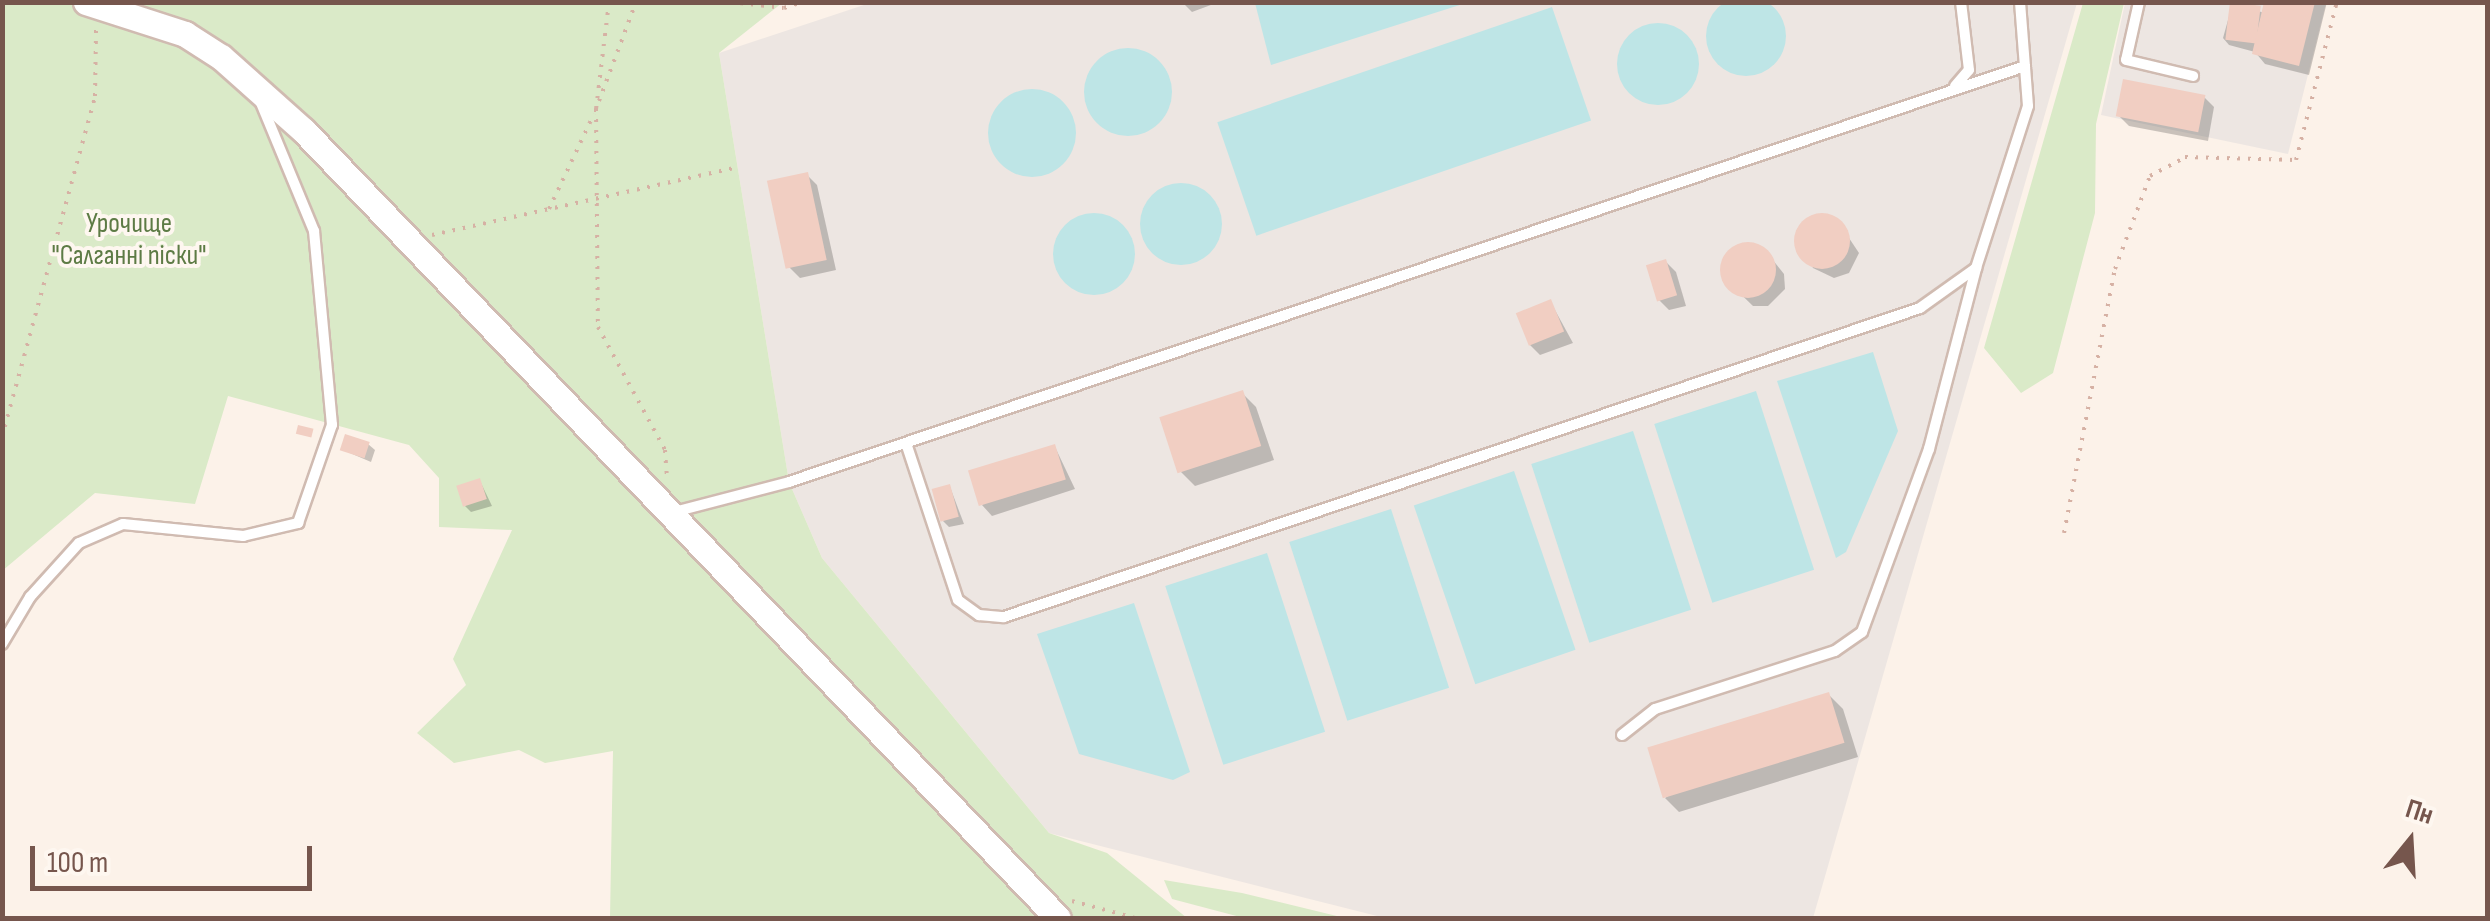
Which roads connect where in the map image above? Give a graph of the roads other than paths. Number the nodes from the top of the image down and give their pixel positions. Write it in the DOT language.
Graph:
graph roads {
  1 [pos="1961,2"];
  2 [pos="2020,2"];
  3 [pos="2140,2"];
  4 [pos="91,4"];
  5 [pos="2025,66"];
  6 [pos="2194,76"];
  7 [pos="253,83"];
  8 [pos="1954,87"];
  9 [pos="1976,268"];
  10 [pos="906,443"];
  11 [pos="671,510"];
  12 [pos="2,644"];
  13 [pos="1622,735"];
  14 [pos="1058,918"];
  1 -- 8 [label="lane"];
  2 -- 5 [label="lane"];
  3 -- 6 [label="lane"];
  4 -- 7 [label="street"];
  5 -- 8 [label="lane"];
  5 -- 9 [label="lane"];
  7 -- 11 [label="street"];
  7 -- 12 [label="lane"];
  8 -- 10 [label="lane"];
  9 -- 10 [label="lane"];
  9 -- 13 [label="lane"];
  10 -- 11 [label="lane"];
  11 -- 14 [label="street"];
}
